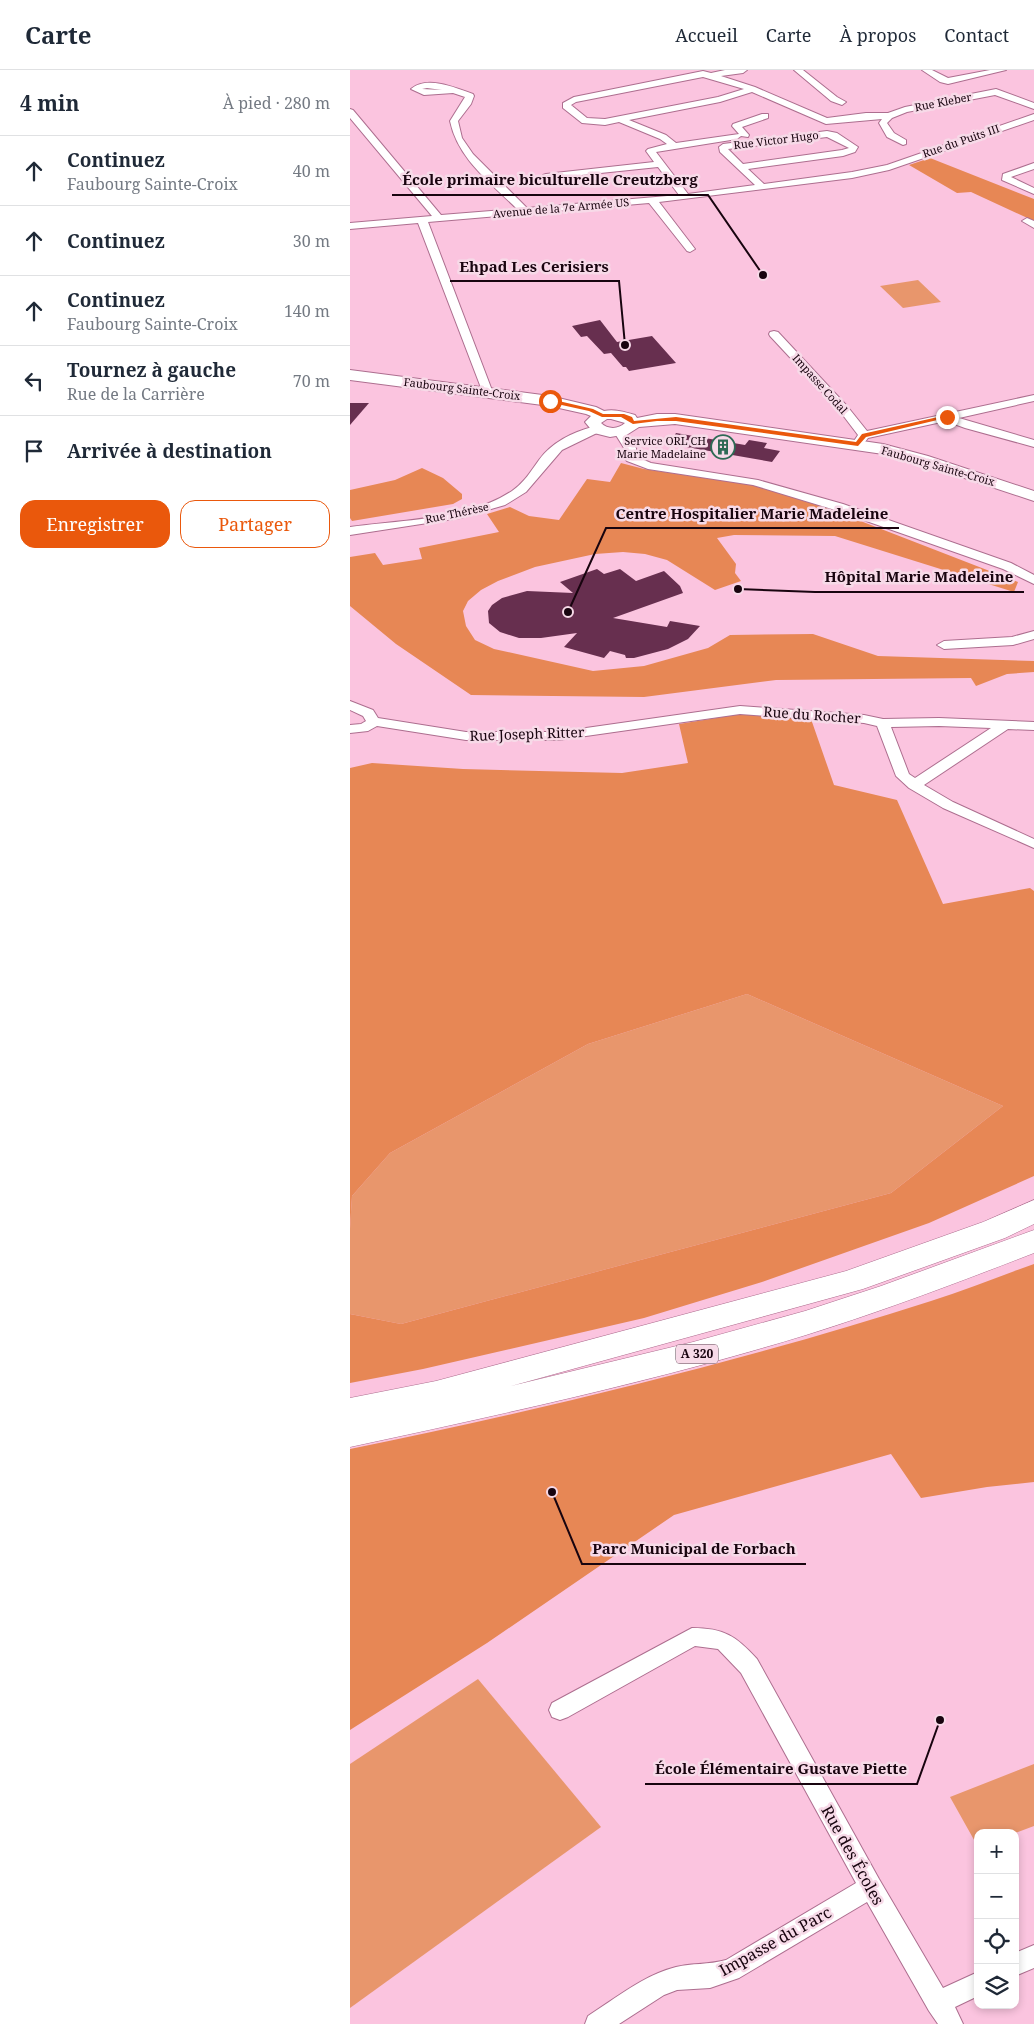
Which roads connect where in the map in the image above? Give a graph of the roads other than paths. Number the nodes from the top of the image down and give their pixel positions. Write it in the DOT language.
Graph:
graph roads {
  1 [pos="743,70"];
  2 [pos="798,70"];
  3 [pos="926,70"];
  4 [pos="961,70"];
  5 [pos="1002,70"];
  6 [pos="710,75"];
  7 [pos="972,77"];
  8 [pos="980,82"];
  9 [pos="988,87"];
  10 [pos="454,90"];
  11 [pos="752,90"];
  12 [pos="996,92"];
  13 [pos="842,102"];
  14 [pos="1034,106"];
  15 [pos="350,112"];
  16 [pos="765,116"];
  17 [pos="889,116"];
  18 [pos="1034,117"];
  19 [pos="620,119"];
  20 [pos="786,129"];
  21 [pos="745,135"];
  22 [pos="903,142"];
  23 [pos="673,145"];
  24 [pos="660,164"];
  25 [pos="740,166"];
  26 [pos="1034,166"];
  27 [pos="889,168"];
  28 [pos="546,177"];
  29 [pos="762,187"];
  30 [pos="1034,191"];
  31 [pos="686,197"];
  32 [pos="652,200"];
  33 [pos="525,211"];
  34 [pos="439,219"];
  35 [pos="422,220"];
  36 [pos="352,224"];
  37 [pos="690,249"];
  38 [pos="774,334"];
  39 [pos="350,374"];
  40 [pos="488,393"];
  41 [pos="1034,398"];
  42 [pos="947,417"];
  43 [pos="599,422"];
  44 [pos="627,427"];
  45 [pos="861,440"];
  46 [pos="1034,444"];
  47 [pos="1034,496"];
  48 [pos="350,532"];
  49 [pos="1034,580"];
  50 [pos="1034,635"];
  51 [pos="944,645"];
  52 [pos="350,705"];
  53 [pos="740,710"];
  54 [pos="373,721"];
  55 [pos="883,723"];
  56 [pos="1006,725"];
  57 [pos="1034,726"];
  58 [pos="350,729"];
  59 [pos="914,785"];
  60 [pos="1034,844"];
  61 [pos="1034,1211"];
  62 [pos="1034,1241"];
  63 [pos="350,1411"];
  64 [pos="350,1434"];
  65 [pos="560,1710"];
  66 [pos="871,1887"];
  67 [pos="1034,1956"];
  68 [pos="1019,1964"];
  69 [pos="974,1986"];
  70 [pos="937,2003"];
  71 [pos="597,2024"];
  72 [pos="950,2024"];
  1 -- 6 [label="street"];
  2 -- 13 [label="street"];
  3 -- 7 [label="street"];
  4 -- 7 [label="street"];
  5 -- 7 [label="street"];
  6 -- 11 [label="street, Rue Kleber"];
  6 -- 19 [label="street"];
  7 -- 8 [label="street"];
  9 -- 12 [label="street"];
  10 -- 33 [label="street"];
  11 -- 17 [label="street, Rue Kleber"];
  11 -- 19 [label="street"];
  12 -- 14 [label="street"];
  12 -- 17 [label="street, Rue Kleber"];
  15 -- 34 [label="street"];
  16 -- 21 [label="street"];
  17 -- 22 [label="street"];
  18 -- 27 [label="street, Rue du Puits III"];
  19 -- 23 [label="street"];
  20 -- 21 [label="street"];
  21 -- 23 [label="street"];
  23 -- 24 [label="street"];
  24 -- 28 [label="street"];
  24 -- 31 [label="street"];
  25 -- 25 [label="street, Rue Victor Hugo"];
  25 -- 29 [label="street, Rue Victor Hugo"];
  26 -- 30 [label="street"];
  27 -- 29 [label="street, Avenue de la 7e Armée US"];
  29 -- 31 [label="street, Avenue de la 7e Armée US"];
  31 -- 32 [label="street, Avenue de la 7e Armée US"];
  32 -- 33 [label="street, Avenue de la 7e Armée US"];
  32 -- 37 [label="street"];
  33 -- 34 [label="street, Avenue de la 7e Armée US"];
  34 -- 35 [label="street, Avenue de la 7e Armée US"];
  35 -- 36 [label="street, Avenue de la 7e Armée US"];
  35 -- 40 [label="street"];
  38 -- 45 [label="street, Impasse Codal"];
  39 -- 40 [label="main road, Faubourg Sainte-Croix"];
  40 -- 43 [label="main road, Faubourg Sainte-Croix"];
  41 -- 42 [label="street"];
  42 -- 45 [label="street"];
  42 -- 46 [label="street"];
  43 -- 44 [label="main road, Faubourg Sainte-Croix"];
  43 -- 48 [label="street, Rue Thérèse"];
  44 -- 45 [label="main road, Faubourg Sainte-Croix"];
  44 -- 49 [label="street"];
  45 -- 47 [label="main road, Faubourg Sainte-Croix"];
  50 -- 51 [label="street"];
  52 -- 54 [label="street"];
  53 -- 54 [label="street, Rue Joseph Ritter"];
  53 -- 55 [label="street, Rue du Rocher"];
  54 -- 58 [label="street"];
  55 -- 56 [label="street, Rue du Rocher"];
  55 -- 59 [label="street"];
  56 -- 57 [label="street, Rue du Rocher"];
  56 -- 59 [label="street"];
  59 -- 60 [label="street"];
  61 -- 63 [label="highway, A 320"];
  62 -- 64 [label="highway, A 320"];
  65 -- 66 [label="street, Rue des Écoles"];
  66 -- 70 [label="street, Rue des Écoles"];
  66 -- 71 [label="street, Impasse du Parc"];
  67 -- 68 [label="street"];
  69 -- 70 [label="street"];
  70 -- 72 [label="street, Rue des Écoles"];
}
